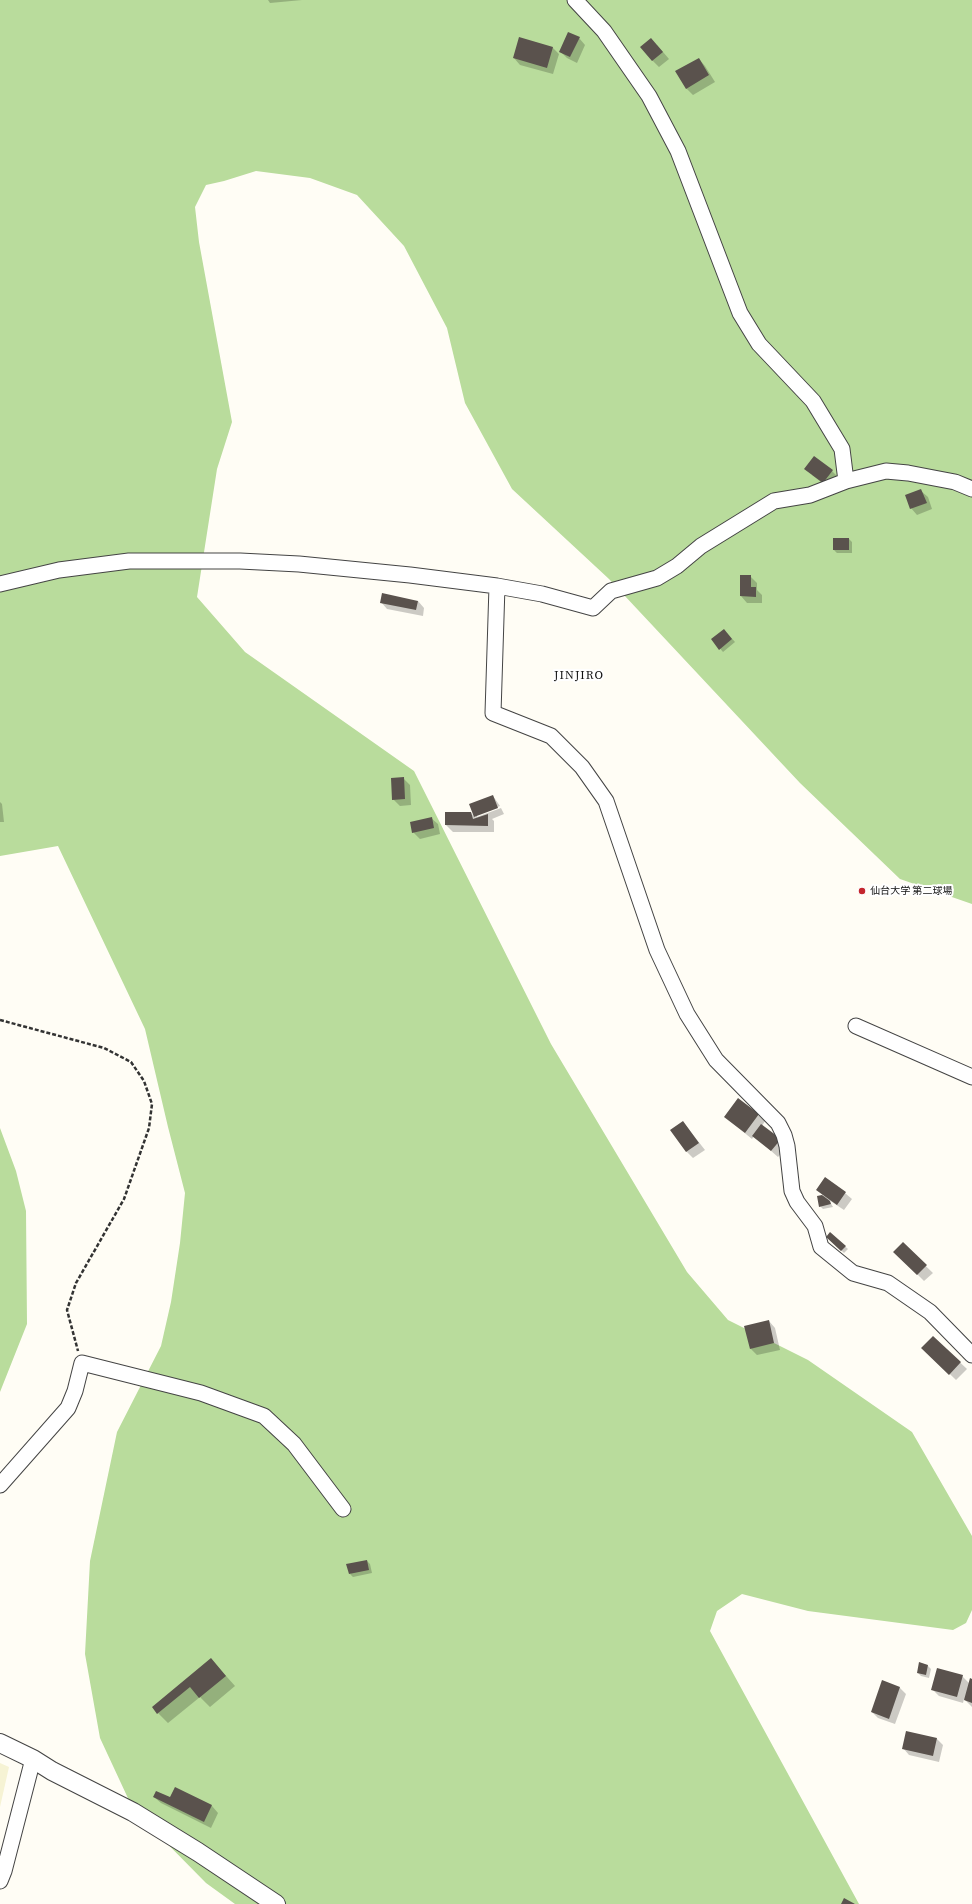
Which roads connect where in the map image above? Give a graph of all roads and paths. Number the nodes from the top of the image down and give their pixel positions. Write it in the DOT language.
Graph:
graph roads {
  1 [pos="575,0"];
  2 [pos="846,481"];
  3 [pos="972,489"];
  4 [pos="0,584"];
  5 [pos="497,586"];
  6 [pos="0,1020"];
  7 [pos="856,1026"];
  8 [pos="972,1076"];
  9 [pos="972,1355"];
  10 [pos="82,1363"];
  11 [pos="0,1485"];
  12 [pos="343,1509"];
  13 [pos="0,1743"];
  14 [pos="33,1759"];
  15 [pos="0,1881"];
  16 [pos="276,1904"];
  1 -- 2 [label="street"];
  2 -- 3 [label="street"];
  2 -- 5 [label="street"];
  4 -- 5 [label="street"];
  5 -- 9 [label="street"];
  6 -- 10 [label="path"];
  7 -- 8 [label="street"];
  10 -- 11 [label="street"];
  10 -- 12 [label="street"];
  13 -- 14 [label="street"];
  14 -- 15 [label="street"];
  14 -- 16 [label="street"];
}
